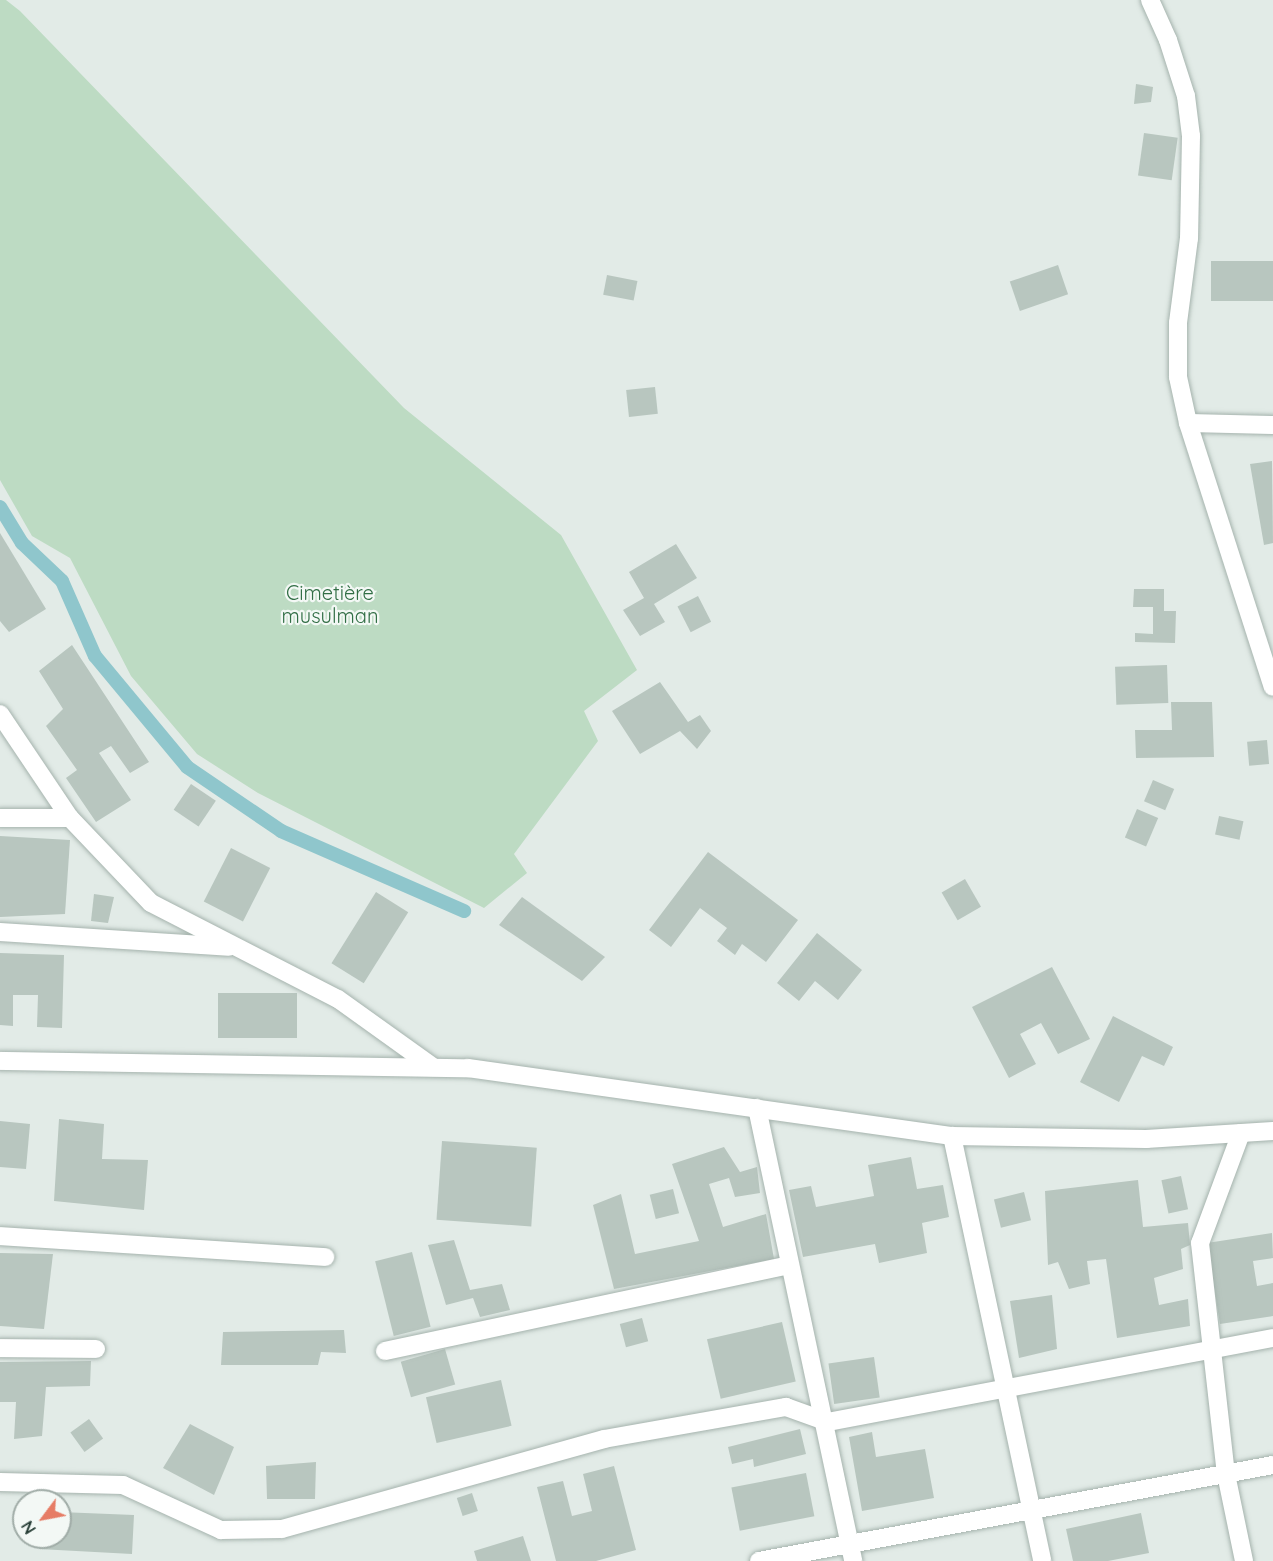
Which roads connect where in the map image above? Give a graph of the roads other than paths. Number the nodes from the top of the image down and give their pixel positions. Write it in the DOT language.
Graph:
graph roads {
  1 [pos="1149,0"];
  2 [pos="1188,423"];
  3 [pos="1273,425"];
  4 [pos="1273,687"];
  5 [pos="0,714"];
  6 [pos="0,818"];
  7 [pos="70,818"];
  8 [pos="0,932"];
  9 [pos="236,947"];
  10 [pos="0,1060"];
  11 [pos="433,1067"];
  12 [pos="757,1108"];
  13 [pos="1273,1131"];
  14 [pos="1241,1133"];
  15 [pos="952,1136"];
  16 [pos="0,1236"];
  17 [pos="325,1257"];
  18 [pos="789,1265"];
  19 [pos="1273,1338"];
  20 [pos="0,1348"];
  21 [pos="96,1349"];
  22 [pos="1212,1350"];
  23 [pos="385,1351"];
  24 [pos="1006,1389"];
  25 [pos="822,1420"];
  26 [pos="1273,1465"];
  27 [pos="1226,1474"];
  28 [pos="0,1482"];
  29 [pos="1033,1510"];
  30 [pos="850,1553"];
  31 [pos="759,1561"];
  32 [pos="1042,1561"];
  33 [pos="1244,1561"];
  1 -- 2 [label="street"];
  2 -- 3 [label="street"];
  2 -- 4 [label="street"];
  5 -- 7 [label="street"];
  6 -- 7 [label="street"];
  7 -- 9 [label="street"];
  8 -- 9 [label="street"];
  9 -- 11 [label="street"];
  10 -- 11 [label="street"];
  11 -- 12 [label="street"];
  12 -- 15 [label="street"];
  12 -- 18 [label="street"];
  13 -- 14 [label="street"];
  14 -- 15 [label="street"];
  14 -- 22 [label="street"];
  15 -- 24 [label="street"];
  16 -- 17 [label="street"];
  18 -- 23 [label="street"];
  18 -- 25 [label="street"];
  19 -- 22 [label="street"];
  20 -- 21 [label="street"];
  22 -- 24 [label="street"];
  22 -- 27 [label="street"];
  24 -- 25 [label="street"];
  24 -- 29 [label="street"];
  25 -- 28 [label="street"];
  25 -- 30 [label="street"];
  26 -- 27 [label="street"];
  27 -- 29 [label="street"];
  27 -- 33 [label="street"];
  29 -- 30 [label="street"];
  29 -- 32 [label="street"];
  30 -- 31 [label="street"];
}
